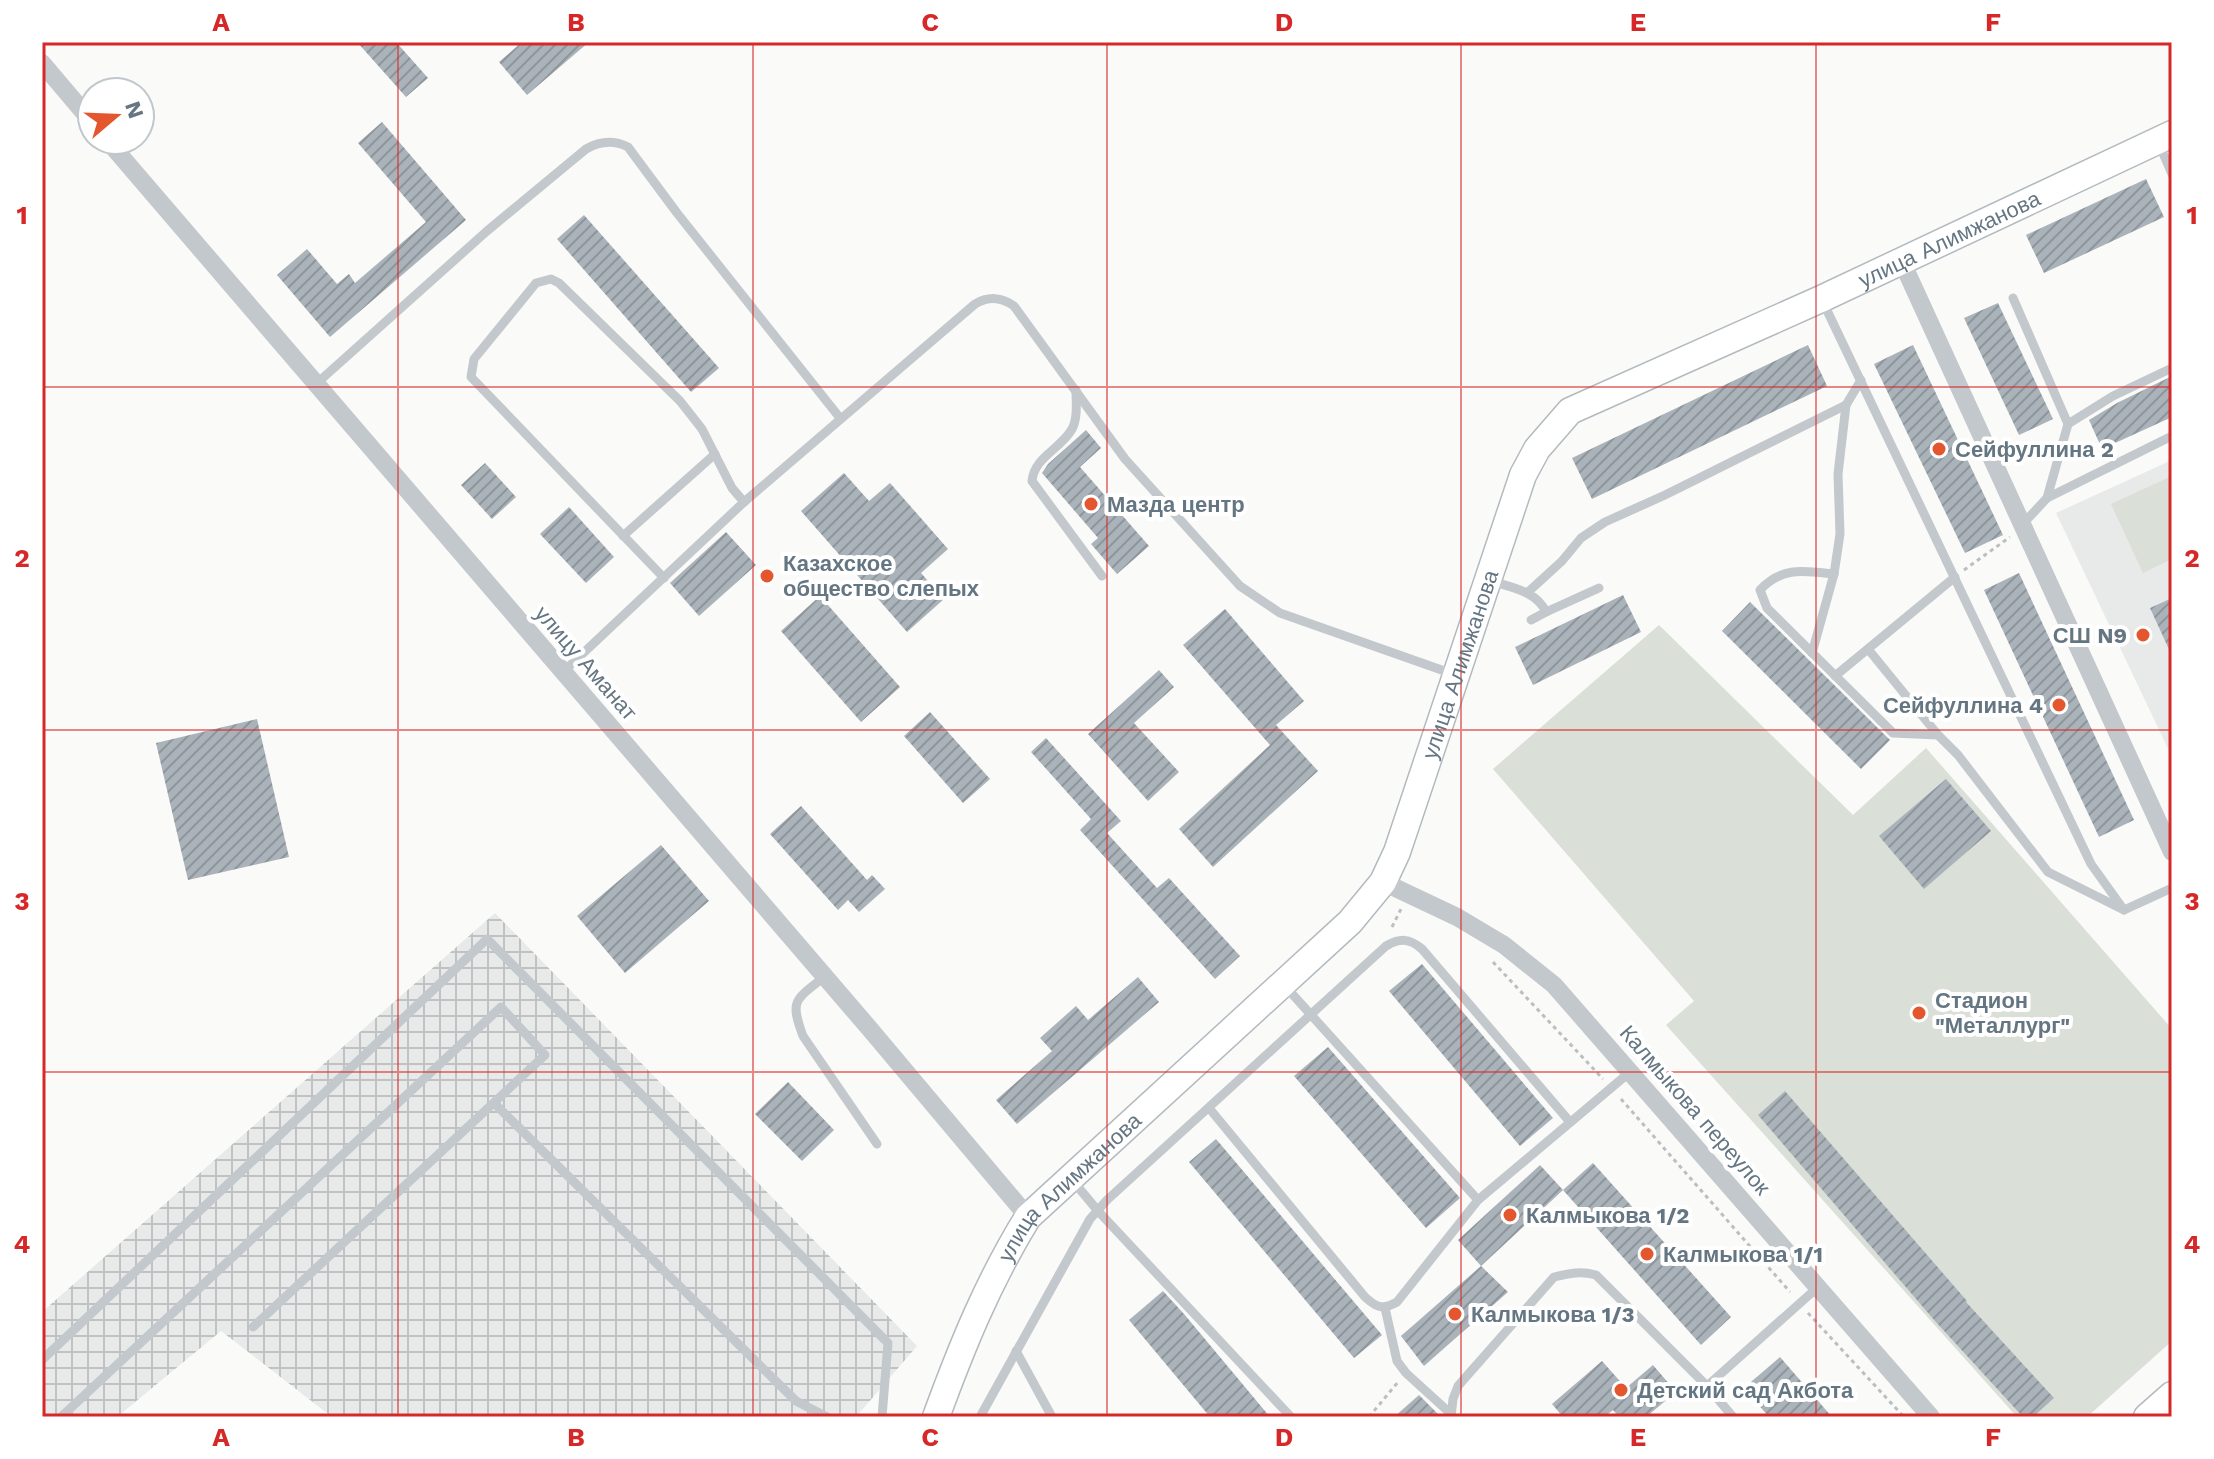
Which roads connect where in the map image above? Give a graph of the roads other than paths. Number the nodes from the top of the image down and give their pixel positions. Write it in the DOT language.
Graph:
graph roads {
  1 [pos="42,63"];
  2 [pos="76,103"];
  3 [pos="2165,137"];
  4 [pos="121,156"];
  5 [pos="2172,174"];
  6 [pos="1902,262"];
  7 [pos="2013,298"];
  8 [pos="1821,299"];
  9 [pos="2172,368"];
  10 [pos="1861,380"];
  11 [pos="316,384"];
  12 [pos="1076,390"];
  13 [pos="1846,405"];
  14 [pos="840,418"];
  15 [pos="2068,424"];
  16 [pos="2172,436"];
  17 [pos="715,454"];
  18 [pos="2047,498"];
  19 [pos="744,502"];
  20 [pos="2021,526"];
  21 [pos="623,536"];
  22 [pos="1834,574"];
  23 [pos="1102,576"];
  24 [pos="1955,577"];
  25 [pos="664,578"];
  26 [pos="1487,580"];
  27 [pos="1599,588"];
  28 [pos="1527,593"];
  29 [pos="1546,612"];
  30 [pos="1531,620"];
  31 [pos="1868,649"];
  32 [pos="1812,653"];
  33 [pos="562,673"];
  34 [pos="1456,675"];
  35 [pos="1835,676"];
  36 [pos="1938,735"];
  37 [pos="2172,852"];
  38 [pos="1383,882"];
  39 [pos="2172,888"];
  40 [pos="2124,910"];
  41 [pos="824,977"];
  42 [pos="1282,982"];
  43 [pos="1312,1015"];
  44 [pos="1630,1072"];
  45 [pos="494,1103"];
  46 [pos="1209,1108"];
  47 [pos="1570,1122"];
  48 [pos="877,1144"];
  49 [pos="1071,1179"];
  50 [pos="1478,1200"];
  51 [pos="1098,1211"];
  52 [pos="1028,1217"];
  53 [pos="1818,1287"];
  54 [pos="1385,1308"];
  55 [pos="253,1327"];
  56 [pos="1016,1351"];
  57 [pos="42,1360"];
  58 [pos="1707,1386"];
  59 [pos="2172,1395"];
  60 [pos="1451,1415"];
  61 [pos="61,1417"];
  62 [pos="827,1417"];
  63 [pos="882,1417"];
  64 [pos="936,1417"];
  65 [pos="980,1417"];
  66 [pos="1052,1417"];
  67 [pos="1291,1417"];
  68 [pos="1733,1417"];
  69 [pos="1931,1417"];
  70 [pos="2147,1417"];
  1 -- 2 [label="street"];
  3 -- 5 [label="lane"];
  3 -- 6 [label="street, улица Алимжанова"];
  4 -- 11 [label="street, улицу Аманат"];
  6 -- 8 [label="street, улица Алимжанова"];
  6 -- 20 [label="street"];
  7 -- 15 [label="lane"];
  8 -- 10 [label="lane"];
  8 -- 26 [label="street, улица Алимжанова"];
  9 -- 15 [label="lane"];
  10 -- 13 [label="lane"];
  10 -- 24 [label="lane"];
  11 -- 14 [label="lane"];
  11 -- 33 [label="street, улицу Аманат"];
  12 -- 14 [label="lane"];
  12 -- 23 [label="lane"];
  12 -- 34 [label="lane"];
  13 -- 22 [label="lane"];
  13 -- 28 [label="lane"];
  14 -- 19 [label="lane"];
  15 -- 18 [label="lane"];
  16 -- 18 [label="lane"];
  17 -- 19 [label="lane"];
  17 -- 21 [label="lane"];
  17 -- 21 [label="lane"];
  18 -- 20 [label="lane"];
  19 -- 25 [label="lane"];
  20 -- 37 [label="street"];
  21 -- 25 [label="lane"];
  22 -- 32 [label="lane"];
  22 -- 32 [label="lane"];
  24 -- 31 [label="lane"];
  24 -- 40 [label="lane"];
  25 -- 33 [label="lane"];
  26 -- 28 [label="lane"];
  26 -- 34 [label="street, улица Алимжанова"];
  27 -- 29 [label="lane"];
  28 -- 29 [label="lane"];
  29 -- 30 [label="lane"];
  31 -- 35 [label="lane"];
  31 -- 36 [label="lane"];
  32 -- 35 [label="lane"];
  33 -- 41 [label="street, улицу Аманат"];
  34 -- 38 [label="street, улица Алимжанова"];
  35 -- 36 [label="lane"];
  36 -- 40 [label="lane"];
  38 -- 42 [label="street, улица Алимжанова"];
  38 -- 44 [label="street, Калмыкова переулок"];
  39 -- 40 [label="lane"];
  41 -- 48 [label="lane"];
  41 -- 52 [label="street, улицу Аманат"];
  42 -- 43 [label="lane"];
  42 -- 49 [label="street, улица Алимжанова"];
  43 -- 46 [label="lane"];
  43 -- 47 [label="lane"];
  43 -- 50 [label="lane"];
  44 -- 47 [label="lane"];
  44 -- 53 [label="street, Калмыкова переулок"];
  45 -- 55 [label="lane"];
  45 -- 61 [label="lane"];
  45 -- 62 [label="lane"];
  46 -- 51 [label="lane"];
  46 -- 54 [label="lane"];
  47 -- 50 [label="lane"];
  49 -- 51 [label="lane"];
  49 -- 52 [label="street, улица Алимжанова"];
  50 -- 54 [label="lane"];
  51 -- 56 [label="lane"];
  51 -- 67 [label="lane"];
  52 -- 64 [label="street, улица Алимжанова"];
  53 -- 58 [label="lane"];
  53 -- 69 [label="street, Калмыкова переулок"];
  54 -- 60 [label="lane"];
  56 -- 65 [label="lane"];
  56 -- 66 [label="lane"];
  57 -- 63 [label="lane"];
  58 -- 60 [label="lane"];
  58 -- 68 [label="lane"];
  59 -- 70 [label="street"];
}
